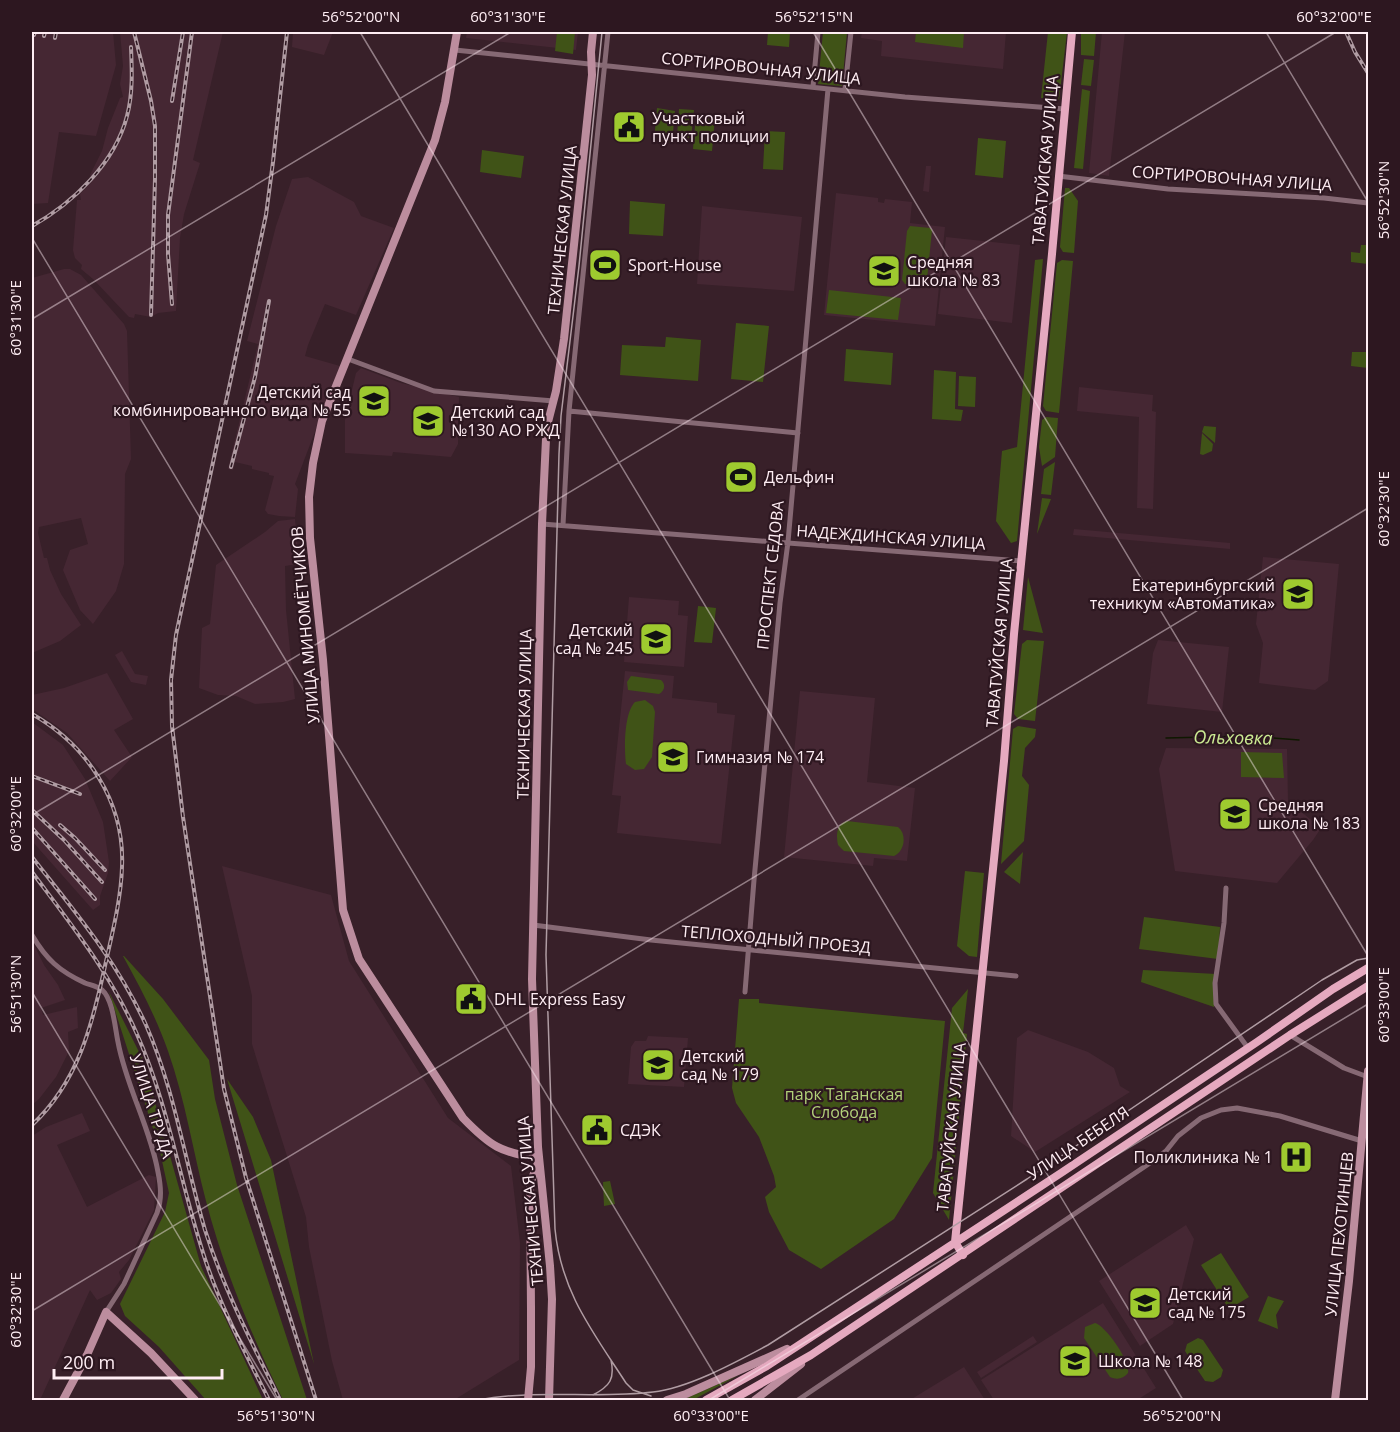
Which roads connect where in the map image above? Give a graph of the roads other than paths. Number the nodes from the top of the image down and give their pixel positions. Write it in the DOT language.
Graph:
graph roads {
  1 [pos="457,32"];
  2 [pos="593,32"];
  3 [pos="608,32"];
  4 [pos="818,32"];
  5 [pos="851,32"];
  6 [pos="1072,32"];
  7 [pos="455,50"];
  8 [pos="592,63"];
  9 [pos="605,65"];
  10 [pos="813,87"];
  11 [pos="828,89"];
  12 [pos="845,90"];
  13 [pos="1065,110"];
  14 [pos="1058,176"];
  15 [pos="1368,203"];
  16 [pos="348,359"];
  17 [pos="554,401"];
  18 [pos="569,411"];
  19 [pos="798,434"];
  20 [pos="542,524"];
  21 [pos="563,525"];
  22 [pos="788,542"];
  23 [pos="1022,561"];
  24 [pos="1226,888"];
  25 [pos="532,925"];
  26 [pos="32,935"];
  27 [pos="748,949"];
  28 [pos="1368,968"];
  29 [pos="982,972"];
  30 [pos="1016,976"];
  31 [pos="1368,986"];
  32 [pos="745,992"];
  33 [pos="1290,1035"];
  34 [pos="1248,1048"];
  35 [pos="1368,1071"];
  36 [pos="1368,1077"];
  37 [pos="1368,1092"];
  38 [pos="1362,1141"];
  39 [pos="539,1158"];
  40 [pos="954,1242"];
  41 [pos="963,1255"];
  42 [pos="106,1312"];
  43 [pos="802,1342"];
  44 [pos="811,1355"];
  45 [pos="63,1401"];
  46 [pos="195,1401"];
  47 [pos="528,1401"];
  48 [pos="549,1401"];
  49 [pos="668,1401"];
  50 [pos="706,1401"];
  51 [pos="732,1401"];
  52 [pos="755,1401"];
  53 [pos="798,1401"];
  54 [pos="1335,1401"];
  1 -- 7 [label="main road, УЛИЦА МИНОМЁТЧИКОВ"];
  2 -- 8 [label="main road, ТЕХНИЧЕСКАЯ УЛИЦА"];
  3 -- 9 [label="street"];
  4 -- 10 [label="street"];
  5 -- 12 [label="street"];
  6 -- 13 [label="main road, ТАВАТУЙСКАЯ УЛИЦА"];
  7 -- 8 [label="street, СОРТИРОВОЧНАЯ УЛИЦА"];
  7 -- 16 [label="main road, УЛИЦА МИНОМЁТЧИКОВ"];
  8 -- 9 [label="street, СОРТИРОВОЧНАЯ УЛИЦА"];
  8 -- 17 [label="main road, ТЕХНИЧЕСКАЯ УЛИЦА"];
  9 -- 10 [label="street, СОРТИРОВОЧНАЯ УЛИЦА"];
  9 -- 18 [label="street"];
  10 -- 11 [label="street, СОРТИРОВОЧНАЯ УЛИЦА"];
  11 -- 12 [label="street, СОРТИРОВОЧНАЯ УЛИЦА"];
  11 -- 19 [label="street, ПРОСПЕКТ СЕДОВА"];
  12 -- 13 [label="street, СОРТИРОВОЧНАЯ УЛИЦА"];
  13 -- 14 [label="main road, ТАВАТУЙСКАЯ УЛИЦА"];
  14 -- 15 [label="street, СОРТИРОВОЧНАЯ УЛИЦА"];
  14 -- 23 [label="main road, ТАВАТУЙСКАЯ УЛИЦА"];
  16 -- 17 [label="street"];
  16 -- 39 [label="main road, УЛИЦА МИНОМЁТЧИКОВ"];
  17 -- 20 [label="main road, ТЕХНИЧЕСКАЯ УЛИЦА"];
  18 -- 19 [label="street"];
  18 -- 21 [label="street"];
  19 -- 22 [label="street, ПРОСПЕКТ СЕДОВА"];
  20 -- 21 [label="street, НАДЕЖДИНСКАЯ УЛИЦА"];
  20 -- 25 [label="main road, ТЕХНИЧЕСКАЯ УЛИЦА"];
  21 -- 22 [label="street, НАДЕЖДИНСКАЯ УЛИЦА"];
  22 -- 23 [label="street, НАДЕЖДИНСКАЯ УЛИЦА"];
  22 -- 27 [label="street, ПРОСПЕКТ СЕДОВА"];
  23 -- 29 [label="main road, ТАВАТУЙСКАЯ УЛИЦА"];
  24 -- 34 [label="street"];
  25 -- 27 [label="street, ТЕПЛОХОДНЫЙ ПРОЕЗД"];
  25 -- 39 [label="main road, ТЕХНИЧЕСКАЯ УЛИЦА"];
  26 -- 42 [label="street, УЛИЦА ТРУДА"];
  27 -- 29 [label="street, ТЕПЛОХОДНЫЙ ПРОЕЗД"];
  27 -- 32 [label="street, ПРОСПЕКТ СЕДОВА"];
  28 -- 34 [label="main road, УЛИЦА БЕБЕЛЯ"];
  29 -- 30 [label="street, ТЕПЛОХОДНЫЙ ПРОЕЗД"];
  29 -- 40 [label="main road, ТАВАТУЙСКАЯ УЛИЦА"];
  31 -- 33 [label="main road, УЛИЦА БЕБЕЛЯ"];
  33 -- 36 [label="street"];
  33 -- 41 [label="main road, УЛИЦА БЕБЕЛЯ"];
  34 -- 40 [label="main road, УЛИЦА БЕБЕЛЯ"];
  35 -- 36 [label="main road, УЛИЦА ПЕХОТИНЦЕВ"];
  36 -- 37 [label="main road, УЛИЦА ПЕХОТИНЦЕВ"];
  37 -- 38 [label="main road, УЛИЦА ПЕХОТИНЦЕВ"];
  38 -- 53 [label="street"];
  38 -- 54 [label="main road, УЛИЦА ПЕХОТИНЦЕВ"];
  39 -- 47 [label="main road, bridge"];
  39 -- 48 [label="main road, ТЕХНИЧЕСКАЯ УЛИЦА"];
  40 -- 41 [label="main road"];
  40 -- 43 [label="main road, УЛИЦА БЕБЕЛЯ"];
  41 -- 44 [label="main road, УЛИЦА БЕБЕЛЯ"];
  42 -- 45 [label="main road"];
  42 -- 46 [label="main road"];
  43 -- 49 [label="main road, УЛИЦА БЕБЕЛЯ"];
  43 -- 50 [label="main road, УЛИЦА БЕБЕЛЯ"];
  44 -- 51 [label="main road, УЛИЦА БЕБЕЛЯ"];
  44 -- 52 [label="main road, УЛИЦА БЕБЕЛЯ"];
}
